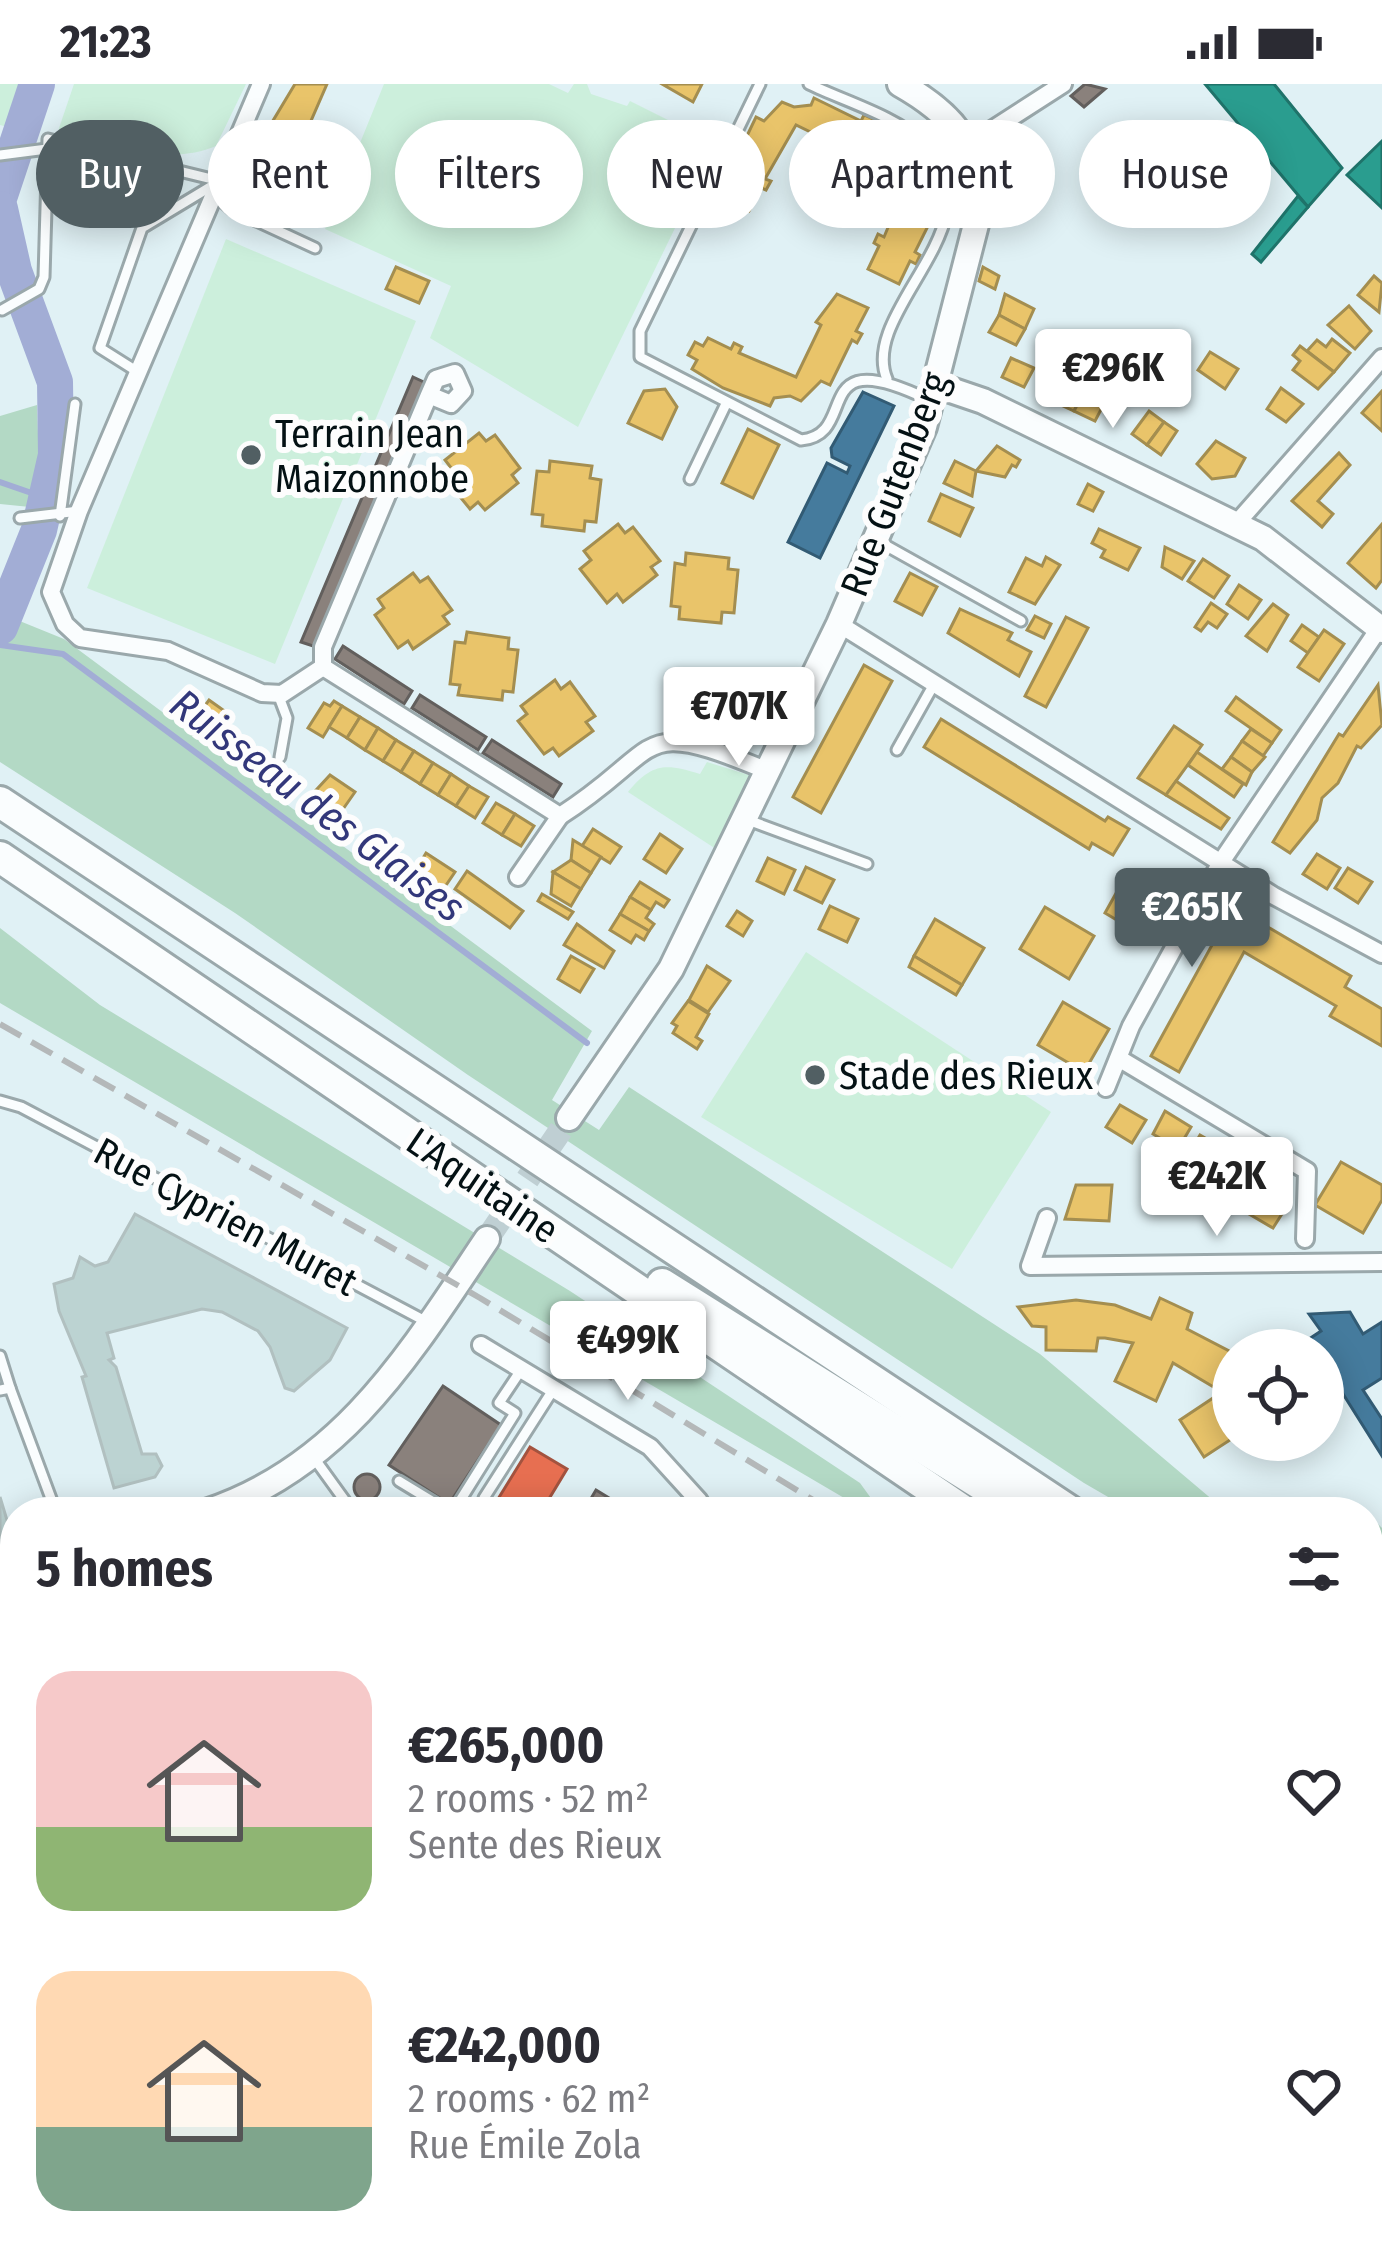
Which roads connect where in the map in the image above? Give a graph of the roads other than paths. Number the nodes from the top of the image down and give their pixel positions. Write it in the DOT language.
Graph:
graph roads {
  1 [pos="262,84"];
  2 [pos="760,84"];
  3 [pos="809,84"];
  4 [pos="900,84"];
  5 [pos="1063,84"];
  6 [pos="246,120"];
  7 [pos="951,120"];
  8 [pos="1007,120"];
  9 [pos="36,151"];
  10 [pos="0,155"];
  11 [pos="208,193"];
  12 [pos="208,209"];
  13 [pos="44,228"];
  14 [pos="272,228"];
  15 [pos="975,228"];
  16 [pos="315,248"];
  17 [pos="2,310"];
  18 [pos="1382,358"];
  19 [pos="138,372"];
  20 [pos="887,380"];
  21 [pos="934,393"];
  22 [pos="429,395"];
  23 [pos="75,404"];
  24 [pos="725,406"];
  25 [pos="690,479"];
  26 [pos="79,511"];
  27 [pos="55,517"];
  28 [pos="24,518"];
  29 [pos="1236,524"];
  30 [pos="876,540"];
  31 [pos="1021,621"];
  32 [pos="839,624"];
  33 [pos="1381,627"];
  34 [pos="323,667"];
  35 [pos="933,686"];
  36 [pos="278,693"];
  37 [pos="897,750"];
  38 [pos="280,757"];
  39 [pos="770,772"];
  40 [pos="0,802"];
  41 [pos="560,816"];
  42 [pos="748,820"];
  43 [pos="0,857"];
  44 [pos="1221,862"];
  45 [pos="867,863"];
  46 [pos="518,878"];
  47 [pos="1382,954"];
  48 [pos="1120,1059"];
  49 [pos="1106,1088"];
  50 [pos="0,1101"];
  51 [pos="569,1118"];
  52 [pos="464,1172"];
  53 [pos="1047,1218"];
  54 [pos="488,1239"];
  55 [pos="1305,1239"];
  56 [pos="1382,1262"];
  57 [pos="432,1325"];
  58 [pos="481,1345"];
  59 [pos="0,1356"];
  60 [pos="520,1370"];
  61 [pos="5,1389"];
  62 [pos="553,1390"];
  63 [pos="314,1458"];
  64 [pos="399,1480"];
  65 [pos="50,1497"];
  66 [pos="236,1497"];
  67 [pos="342,1497"];
  68 [pos="427,1497"];
  69 [pos="461,1497"];
  70 [pos="485,1497"];
  71 [pos="695,1497"];
  72 [pos="943,1497"];
  73 [pos="1001,1497"];
  74 [pos="1048,1497"];
  1 -- 6 [label="street"];
  2 -- 24 [label="lane"];
  3 -- 20 [label="lane"];
  4 -- 7 [label="street"];
  5 -- 8 [label="street"];
  9 -- 10 [label="lane"];
  11 -- 19 [label="lane"];
  12 -- 19 [label="street"];
  13 -- 17 [label="lane"];
  14 -- 16 [label="lane"];
  15 -- 21 [label="street, Rue Gutenberg"];
  18 -- 29 [label="street"];
  19 -- 26 [label="street"];
  20 -- 21 [label="lane"];
  20 -- 24 [label="lane"];
  21 -- 29 [label="street"];
  21 -- 30 [label="street, Rue Gutenberg"];
  22 -- 34 [label="street"];
  23 -- 27 [label="lane"];
  24 -- 25 [label="lane"];
  26 -- 27 [label="lane"];
  26 -- 36 [label="street"];
  27 -- 28 [label="lane"];
  29 -- 33 [label="street"];
  30 -- 31 [label="lane"];
  30 -- 32 [label="street, Rue Gutenberg"];
  32 -- 35 [label="street"];
  32 -- 39 [label="street, Rue Gutenberg"];
  33 -- 44 [label="street"];
  34 -- 36 [label="street"];
  34 -- 41 [label="street"];
  35 -- 37 [label="lane"];
  35 -- 44 [label="street"];
  36 -- 38 [label="lane"];
  39 -- 41 [label="street"];
  39 -- 42 [label="street, Rue Gutenberg"];
  40 -- 74 [label="highway"];
  41 -- 46 [label="street"];
  42 -- 45 [label="lane"];
  42 -- 51 [label="street, Rue Gutenberg"];
  43 -- 52 [label="highway, L'Aquitaine"];
  44 -- 47 [label="street"];
  44 -- 48 [label="street"];
  48 -- 49 [label="street"];
  48 -- 55 [label="street"];
  50 -- 57 [label="lane, Rue Cyprien Muret"];
  52 -- 72 [label="highway, L'Aquitaine"];
  52 -- 73 [label="highway"];
  53 -- 56 [label="street"];
  54 -- 57 [label="street"];
  57 -- 63 [label="street"];
  58 -- 60 [label="street"];
  59 -- 61 [label="lane"];
  60 -- 62 [label="street"];
  60 -- 69 [label="lane"];
  61 -- 65 [label="lane"];
  62 -- 70 [label="lane"];
  62 -- 71 [label="street"];
  63 -- 66 [label="street"];
  63 -- 67 [label="lane"];
  64 -- 68 [label="lane"];
}
